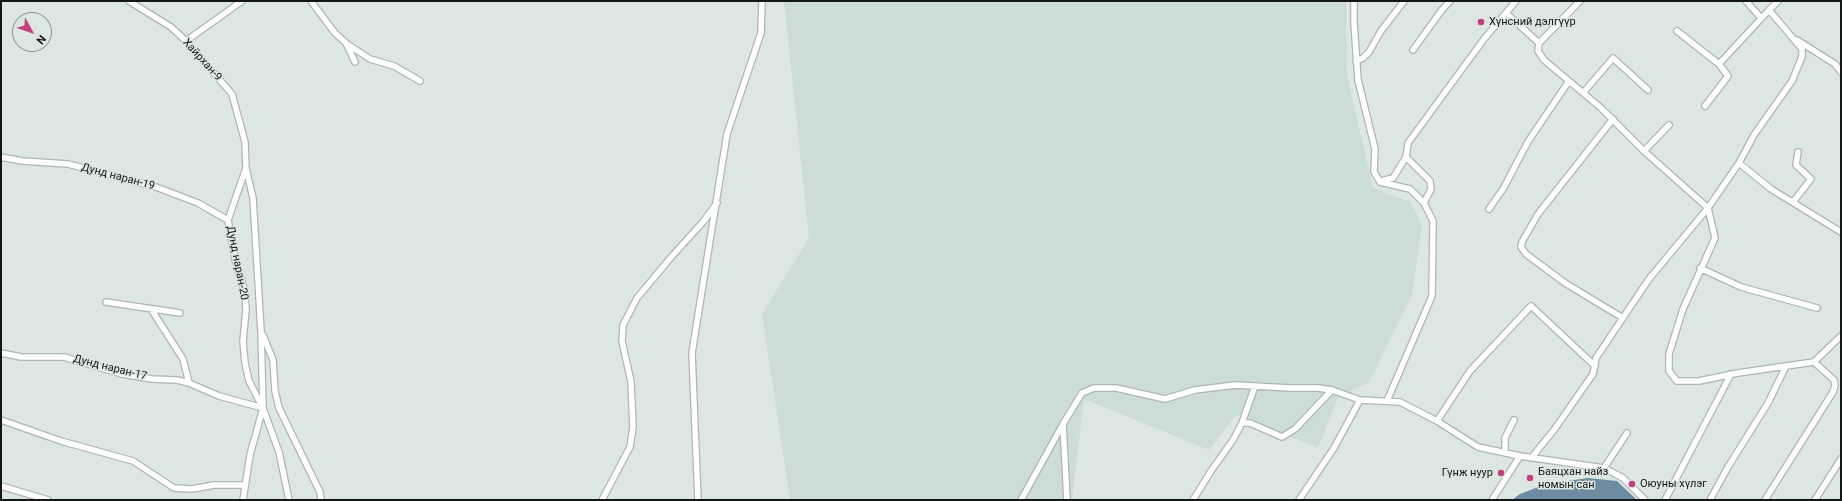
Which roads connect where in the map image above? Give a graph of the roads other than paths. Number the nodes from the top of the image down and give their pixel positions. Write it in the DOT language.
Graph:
graph roads {
  1 [pos="129,1"];
  2 [pos="242,1"];
  3 [pos="311,1"];
  4 [pos="762,1"];
  5 [pos="1354,1"];
  6 [pos="1404,1"];
  7 [pos="1450,1"];
  8 [pos="1516,1"];
  9 [pos="1580,1"];
  10 [pos="1746,1"];
  11 [pos="1778,1"];
  12 [pos="1769,10"];
  13 [pos="1506,13"];
  14 [pos="1761,18"];
  15 [pos="1677,31"];
  16 [pos="1795,39"];
  17 [pos="186,41"];
  18 [pos="1538,43"];
  19 [pos="347,44"];
  20 [pos="1413,50"];
  21 [pos="1356,61"];
  22 [pos="355,62"];
  23 [pos="1719,64"];
  24 [pos="1841,72"];
  25 [pos="420,81"];
  26 [pos="1569,81"];
  27 [pos="1648,90"];
  28 [pos="1583,93"];
  29 [pos="1705,106"];
  30 [pos="1613,120"];
  31 [pos="1669,125"];
  32 [pos="245,142"];
  33 [pos="1644,151"];
  34 [pos="1798,152"];
  35 [pos="1,157"];
  36 [pos="1406,157"];
  37 [pos="1739,163"];
  38 [pos="246,168"];
  39 [pos="1380,182"];
  40 [pos="718,201"];
  41 [pos="1793,202"];
  42 [pos="1424,203"];
  43 [pos="1708,208"];
  44 [pos="1489,210"];
  45 [pos="228,220"];
  46 [pos="1841,232"];
  47 [pos="1700,268"];
  48 [pos="106,302"];
  49 [pos="1817,308"];
  50 [pos="151,309"];
  51 [pos="180,313"];
  52 [pos="1623,318"];
  53 [pos="261,331"];
  54 [pos="1841,336"];
  55 [pos="1,353"];
  56 [pos="1814,362"];
  57 [pos="1595,366"];
  58 [pos="1786,366"];
  59 [pos="1731,374"];
  60 [pos="189,383"];
  61 [pos="1255,386"];
  62 [pos="1332,390"];
  63 [pos="1360,400"];
  64 [pos="1387,401"];
  65 [pos="1072,403"];
  66 [pos="263,408"];
  67 [pos="1,420"];
  68 [pos="1514,420"];
  69 [pos="1437,421"];
  70 [pos="1242,423"];
  71 [pos="1063,424"];
  72 [pos="1627,433"];
  73 [pos="1505,453"];
  74 [pos="1520,456"];
  75 [pos="1532,457"];
  76 [pos="1841,458"];
  77 [pos="1604,468"];
  78 [pos="244,485"];
  79 [pos="1,486"];
  80 [pos="48,500"];
  81 [pos="243,500"];
  82 [pos="289,500"];
  83 [pos="321,500"];
  84 [pos="602,500"];
  85 [pos="698,500"];
  86 [pos="1021,500"];
  87 [pos="1067,500"];
  88 [pos="1193,500"];
  89 [pos="1299,500"];
  90 [pos="1492,500"];
  91 [pos="1645,500"];
  92 [pos="1665,500"];
  93 [pos="1710,500"];
  94 [pos="1765,500"];
  95 [pos="1815,500"];
  1 -- 17 [label="street, Хайрхан-9"];
  2 -- 17 [label="street"];
  3 -- 19 [label="street"];
  4 -- 40 [label="street"];
  5 -- 21 [label="street"];
  6 -- 21 [label="street"];
  7 -- 20 [label="street"];
  8 -- 13 [label="street"];
  9 -- 18 [label="street"];
  10 -- 14 [label="street"];
  11 -- 12 [label="street"];
  12 -- 14 [label="street"];
  12 -- 16 [label="street"];
  13 -- 18 [label="street"];
  13 -- 36 [label="street"];
  14 -- 23 [label="street"];
  15 -- 23 [label="street"];
  16 -- 24 [label="street"];
  16 -- 37 [label="street"];
  17 -- 32 [label="street, Хайрхан-9"];
  18 -- 26 [label="street"];
  19 -- 22 [label="street"];
  19 -- 25 [label="street"];
  21 -- 39 [label="street"];
  23 -- 29 [label="street"];
  26 -- 28 [label="street"];
  26 -- 44 [label="street"];
  27 -- 28 [label="street"];
  28 -- 30 [label="street"];
  30 -- 33 [label="street"];
  30 -- 52 [label="street"];
  31 -- 33 [label="street"];
  32 -- 38 [label="street, Дунд наран-20"];
  33 -- 43 [label="street"];
  34 -- 41 [label="street"];
  35 -- 45 [label="street, Дунд наран-19"];
  36 -- 39 [label="street"];
  36 -- 42 [label="street"];
  37 -- 41 [label="street"];
  37 -- 43 [label="street"];
  38 -- 45 [label="street, Дунд наран-20"];
  38 -- 53 [label="street"];
  39 -- 42 [label="street"];
  40 -- 84 [label="street"];
  40 -- 85 [label="street"];
  41 -- 46 [label="street"];
  42 -- 64 [label="street"];
  43 -- 47 [label="street"];
  43 -- 52 [label="street"];
  45 -- 66 [label="street, Дунд наран-20"];
  47 -- 49 [label="street"];
  47 -- 59 [label="street"];
  48 -- 50 [label="street"];
  50 -- 51 [label="street"];
  50 -- 60 [label="street"];
  52 -- 57 [label="street"];
  53 -- 66 [label="street"];
  53 -- 83 [label="street"];
  54 -- 56 [label="street"];
  55 -- 60 [label="street, Дунд наран-17"];
  56 -- 58 [label="street"];
  56 -- 94 [label="street"];
  57 -- 69 [label="street"];
  57 -- 75 [label="street"];
  58 -- 59 [label="street"];
  58 -- 93 [label="street"];
  59 -- 92 [label="street"];
  60 -- 66 [label="street, Дунд наран-17"];
  61 -- 62 [label="street"];
  61 -- 70 [label="street"];
  61 -- 71 [label="street"];
  62 -- 63 [label="street"];
  62 -- 70 [label="street"];
  63 -- 64 [label="street"];
  63 -- 89 [label="street"];
  64 -- 69 [label="street"];
  65 -- 71 [label="street"];
  66 -- 78 [label="street"];
  66 -- 82 [label="street, Дунд наран-20"];
  67 -- 78 [label="street"];
  68 -- 73 [label="street"];
  69 -- 73 [label="street"];
  70 -- 88 [label="street"];
  71 -- 86 [label="street"];
  71 -- 87 [label="street"];
  72 -- 77 [label="street"];
  73 -- 74 [label="street"];
  74 -- 75 [label="street"];
  74 -- 90 [label="street"];
  75 -- 77 [label="street"];
  76 -- 95 [label="street"];
  77 -- 91 [label="street"];
  78 -- 81 [label="street"];
  79 -- 80 [label="street"];
}
